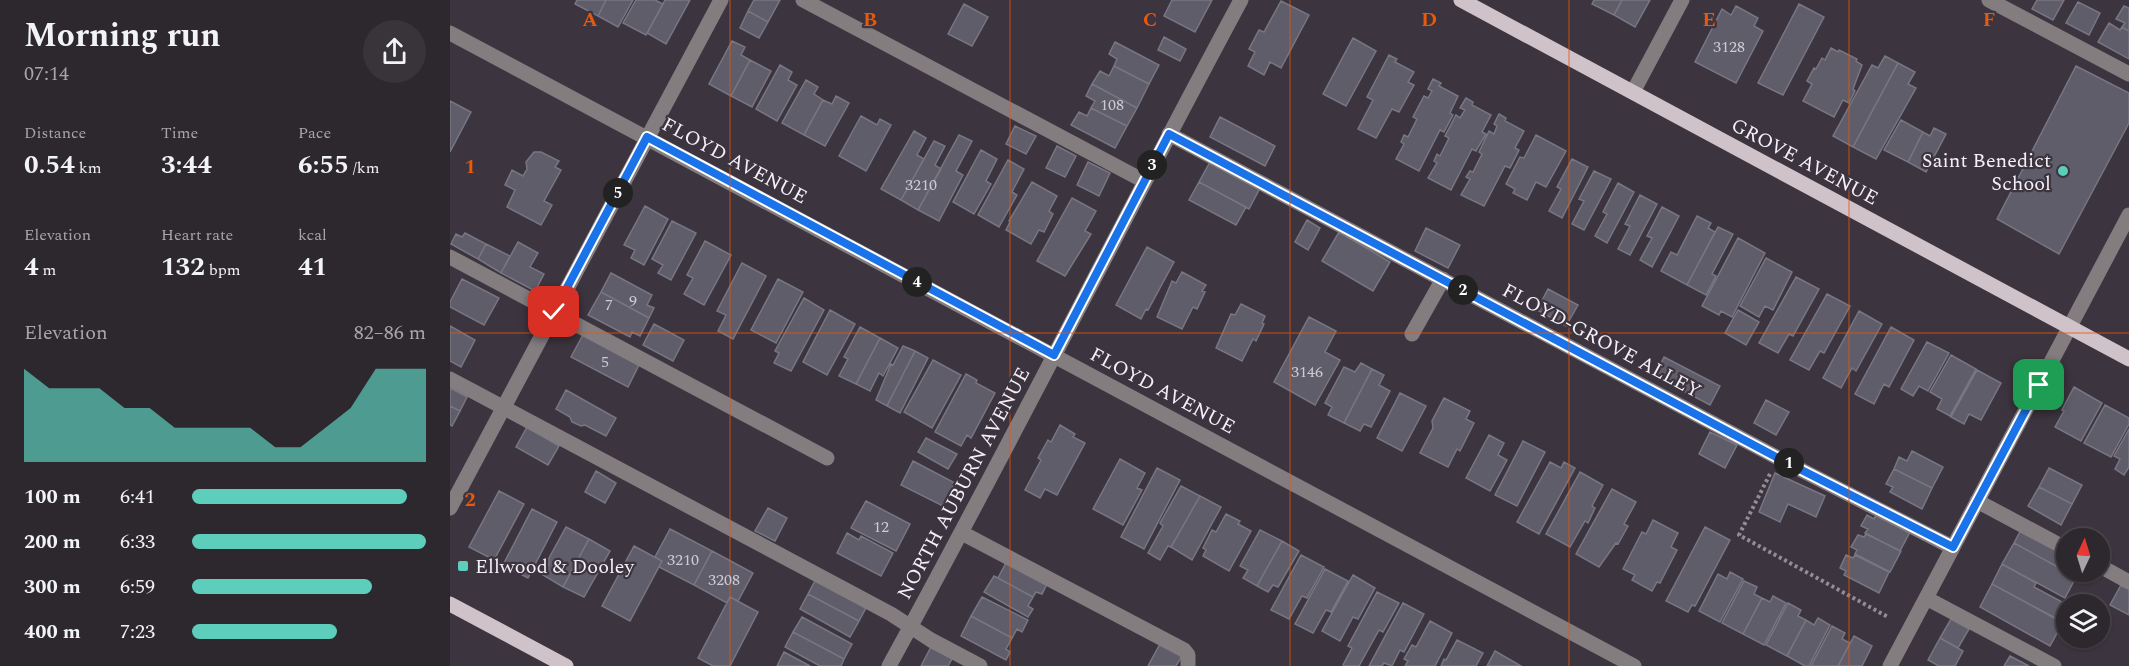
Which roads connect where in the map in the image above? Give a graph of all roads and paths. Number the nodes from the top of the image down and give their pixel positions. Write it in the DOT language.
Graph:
graph roads {
  1 [pos="721,0"];
  2 [pos="803,0"];
  3 [pos="1241,0"];
  4 [pos="1461,0"];
  5 [pos="1682,0"];
  6 [pos="1989,0"];
  7 [pos="450,33"];
  8 [pos="2129,74"];
  9 [pos="1633,92"];
  10 [pos="1169,134"];
  11 [pos="647,137"];
  12 [pos="1144,181"];
  13 [pos="2129,214"];
  14 [pos="450,257"];
  15 [pos="1443,279"];
  16 [pos="554,312"];
  17 [pos="2070,327"];
  18 [pos="1412,334"];
  19 [pos="1054,355"];
  20 [pos="2129,358"];
  21 [pos="450,379"];
  22 [pos="504,407"];
  23 [pos="827,458"];
  24 [pos="1778,458"];
  25 [pos="1977,501"];
  26 [pos="450,508"];
  27 [pos="962,533"];
  28 [pos="2056,543"];
  29 [pos="1953,547"];
  30 [pos="2110,572"];
  31 [pos="2129,582"];
  32 [pos="1926,598"];
  33 [pos="450,604"];
  34 [pos="1888,617"];
  35 [pos="910,627"];
  36 [pos="566,666"];
  37 [pos="889,666"];
  38 [pos="980,666"];
  39 [pos="1188,666"];
  40 [pos="1634,666"];
  41 [pos="1890,666"];
  42 [pos="2054,666"];
  1 -- 11 [label="street"];
  2 -- 12 [label="street"];
  3 -- 10 [label="street, NORTH AUBURN AVENUE"];
  4 -- 9 [label="main road, GROVE AVENUE"];
  5 -- 9 [label="street"];
  6 -- 8 [label="street"];
  7 -- 11 [label="street, FLOYD AVENUE"];
  9 -- 17 [label="main road, GROVE AVENUE"];
  10 -- 12 [label="street, NORTH AUBURN AVENUE"];
  10 -- 15 [label="street, FLOYD-GROVE ALLEY"];
  11 -- 16 [label="street"];
  11 -- 19 [label="street, FLOYD AVENUE"];
  12 -- 19 [label="street, NORTH AUBURN AVENUE"];
  13 -- 17 [label="street"];
  14 -- 16 [label="street"];
  15 -- 18 [label="street"];
  15 -- 24 [label="street, FLOYD-GROVE ALLEY"];
  16 -- 22 [label="street"];
  16 -- 23 [label="street"];
  17 -- 20 [label="main road, GROVE AVENUE"];
  17 -- 25 [label="street"];
  19 -- 27 [label="street, NORTH AUBURN AVENUE"];
  19 -- 40 [label="street, FLOYD AVENUE"];
  21 -- 22 [label="street"];
  22 -- 26 [label="street"];
  22 -- 35 [label="street"];
  24 -- 29 [label="street, FLOYD-GROVE ALLEY"];
  24 -- 34 [label="path"];
  25 -- 28 [label="street"];
  25 -- 29 [label="street"];
  27 -- 35 [label="street, NORTH AUBURN AVENUE"];
  27 -- 39 [label="street"];
  29 -- 32 [label="street"];
  30 -- 31 [label="street"];
  32 -- 41 [label="street"];
  32 -- 42 [label="street"];
  33 -- 36 [label="main road"];
  35 -- 37 [label="street, NORTH AUBURN AVENUE"];
  35 -- 38 [label="street"];
}
